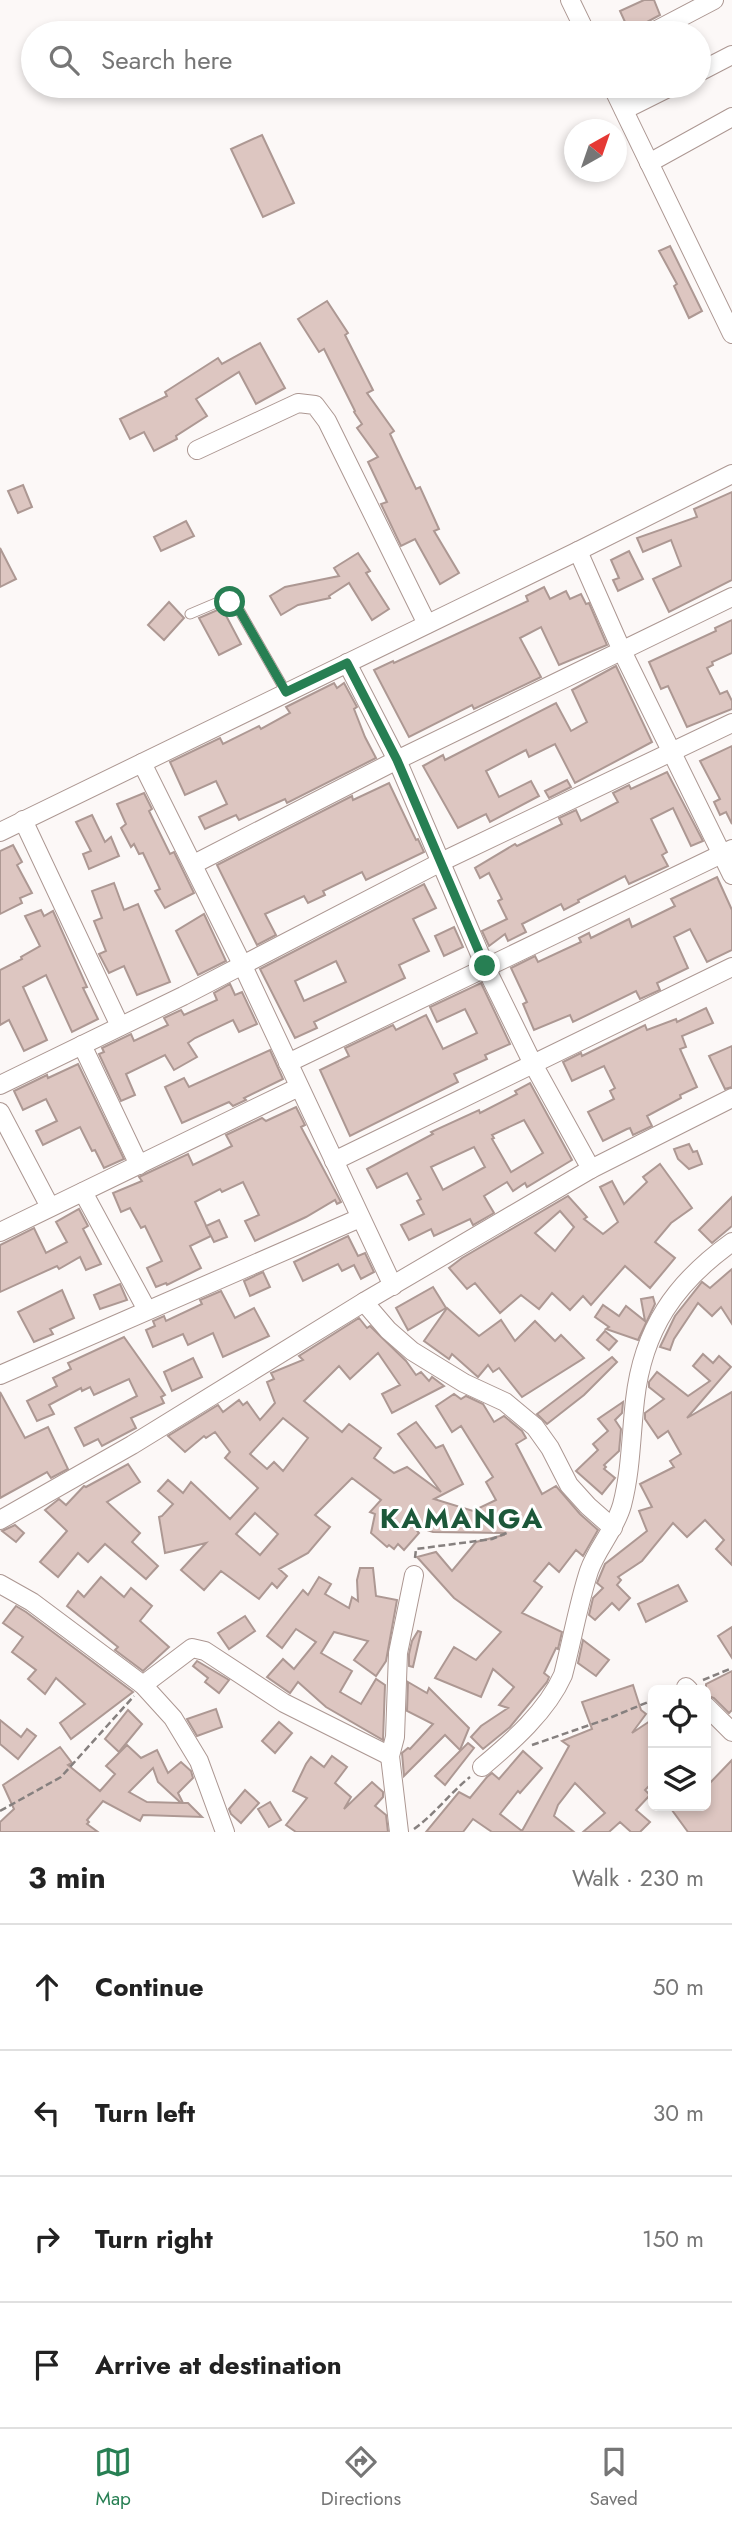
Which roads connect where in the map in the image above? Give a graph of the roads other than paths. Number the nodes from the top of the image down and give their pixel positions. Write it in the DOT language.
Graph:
graph roads {
  1 [pos="570,0"];
  2 [pos="714,0"];
  3 [pos="580,21"];
  4 [pos="674,21"];
  5 [pos="732,55"];
  6 [pos="711,66"];
  7 [pos="618,98"];
  8 [pos="648,98"];
  9 [pos="624,110"];
  10 [pos="732,117"];
  11 [pos="649,163"];
  12 [pos="732,334"];
  13 [pos="197,450"];
  14 [pos="732,474"];
  15 [pos="578,551"];
  16 [pos="732,597"];
  17 [pos="190,614"];
  18 [pos="427,624"];
  19 [pos="622,650"];
  20 [pos="347,663"];
  21 [pos="286,692"];
  22 [pos="732,723"];
  23 [pos="673,751"];
  24 [pos="397,760"];
  25 [pos="142,763"];
  26 [pos="23,820"];
  27 [pos="0,831"];
  28 [pos="727,851"];
  29 [pos="441,862"];
  30 [pos="194,864"];
  31 [pos="732,875"];
  32 [pos="242,964"];
  33 [pos="485,966"];
  34 [pos="732,967"];
  35 [pos="120,1026"];
  36 [pos="82,1045"];
  37 [pos="288,1063"];
  38 [pos="533,1064"];
  39 [pos="1,1083"];
  40 [pos="299,1087"];
  41 [pos="732,1098"];
  42 [pos="0,1112"];
  43 [pos="334,1161"];
  44 [pos="139,1165"];
  45 [pos="591,1168"];
  46 [pos="83,1192"];
  47 [pos="50,1207"];
  48 [pos="360,1218"];
  49 [pos="0,1233"];
  50 [pos="732,1242"];
  51 [pos="393,1286"];
  52 [pos="364,1302"];
  53 [pos="147,1310"];
  54 [pos="0,1375"];
  55 [pos="0,1520"];
  56 [pos="613,1528"];
  57 [pos="414,1575"];
  58 [pos="0,1584"];
  59 [pos="143,1685"];
  60 [pos="711,1711"];
  61 [pos="732,1732"];
  62 [pos="390,1756"];
  63 [pos="482,1768"];
  64 [pos="225,1832"];
  65 [pos="399,1832"];
  1 -- 3 [label="street"];
  2 -- 4 [label="street"];
  5 -- 6 [label="street"];
  7 -- 9 [label="street"];
  8 -- 9 [label="street"];
  9 -- 11 [label="street"];
  10 -- 11 [label="street"];
  11 -- 12 [label="street"];
  13 -- 18 [label="street"];
  14 -- 15 [label="street"];
  15 -- 18 [label="street"];
  15 -- 19 [label="street"];
  16 -- 19 [label="street"];
  17 -- 21 [label="lane"];
  18 -- 20 [label="street"];
  19 -- 23 [label="street"];
  19 -- 24 [label="street"];
  20 -- 21 [label="street"];
  20 -- 24 [label="street"];
  21 -- 25 [label="street"];
  22 -- 23 [label="street"];
  23 -- 28 [label="street"];
  23 -- 29 [label="street"];
  24 -- 29 [label="street"];
  24 -- 30 [label="street"];
  25 -- 26 [label="street"];
  25 -- 30 [label="street"];
  26 -- 27 [label="street"];
  26 -- 35 [label="street"];
  28 -- 31 [label="street"];
  28 -- 33 [label="street"];
  29 -- 32 [label="street"];
  29 -- 33 [label="street"];
  30 -- 32 [label="street"];
  32 -- 35 [label="street"];
  32 -- 37 [label="street"];
  33 -- 37 [label="street"];
  33 -- 38 [label="street"];
  34 -- 38 [label="street"];
  35 -- 36 [label="street"];
  36 -- 39 [label="street"];
  36 -- 44 [label="street"];
  37 -- 40 [label="street"];
  38 -- 43 [label="street"];
  38 -- 45 [label="street"];
  40 -- 43 [label="street"];
  40 -- 44 [label="street"];
  41 -- 45 [label="street"];
  42 -- 47 [label="street"];
  43 -- 48 [label="street"];
  44 -- 46 [label="street"];
  45 -- 51 [label="street"];
  46 -- 47 [label="street"];
  46 -- 53 [label="street"];
  47 -- 49 [label="street"];
  48 -- 51 [label="street"];
  48 -- 53 [label="street"];
  50 -- 56 [label="street"];
  51 -- 52 [label="street"];
  52 -- 55 [label="street"];
  52 -- 56 [label="street"];
  53 -- 54 [label="street"];
  56 -- 63 [label="street"];
  57 -- 62 [label="street"];
  58 -- 59 [label="street"];
  59 -- 62 [label="street"];
  59 -- 64 [label="street"];
  60 -- 61 [label="street"];
  62 -- 65 [label="street"];
}
